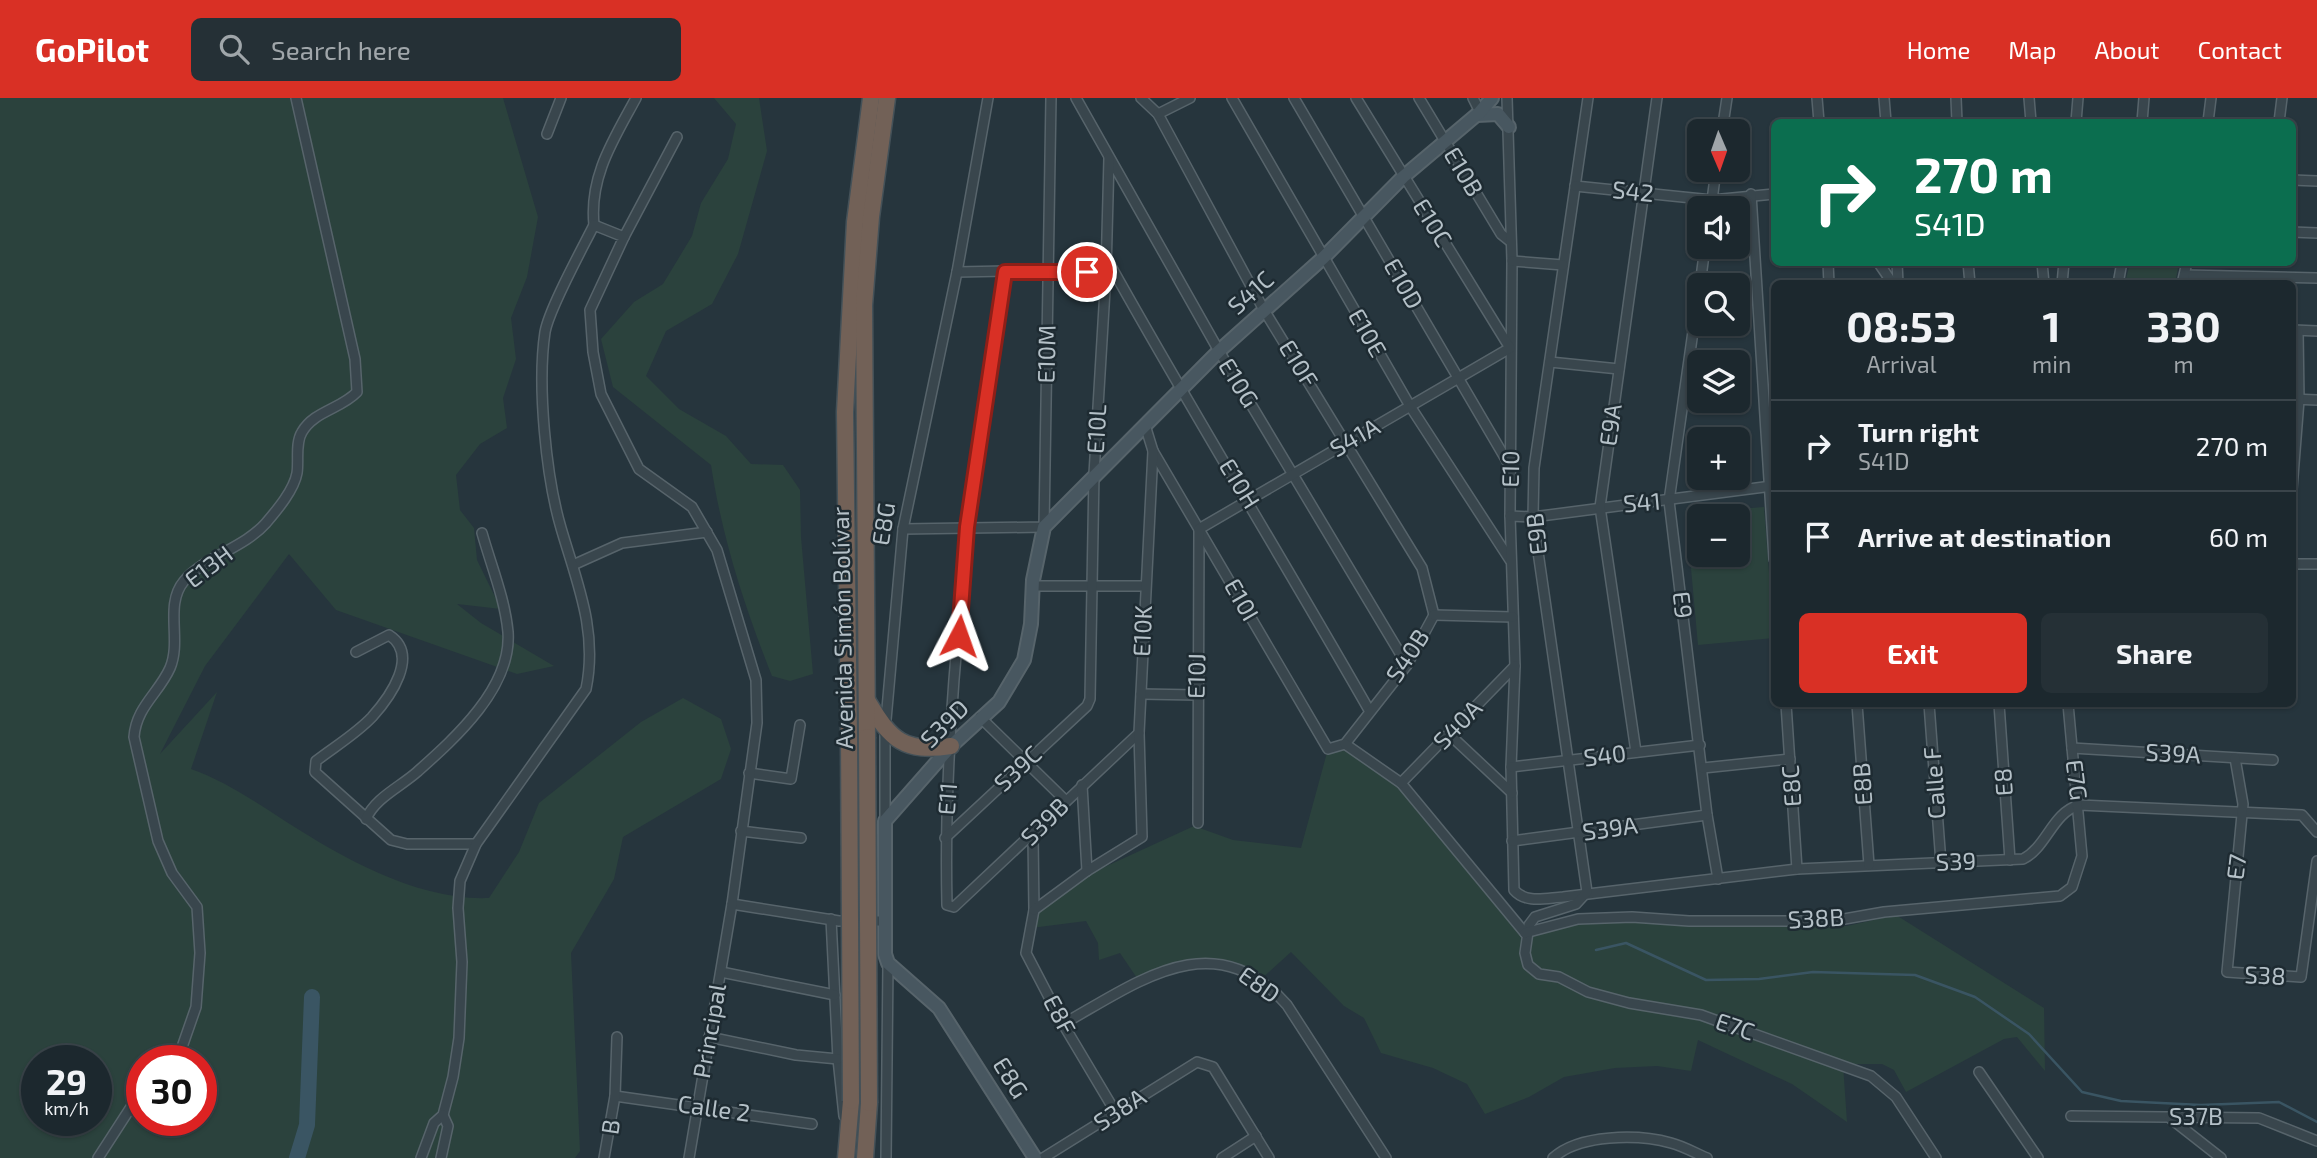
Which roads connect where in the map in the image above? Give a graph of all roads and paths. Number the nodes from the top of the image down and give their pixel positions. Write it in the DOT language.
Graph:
graph roads {
  1 [pos="296,98"];
  2 [pos="561,98"];
  3 [pos="636,98"];
  4 [pos="870,98"];
  5 [pos="887,98"];
  6 [pos="988,98"];
  7 [pos="1051,98"];
  8 [pos="1076,98"];
  9 [pos="1189,98"];
  10 [pos="1232,98"];
  11 [pos="1294,98"];
  12 [pos="1356,98"];
  13 [pos="1419,98"];
  14 [pos="1473,98"];
  15 [pos="1492,98"];
  16 [pos="1507,98"];
  17 [pos="1588,98"];
  18 [pos="1657,98"];
  19 [pos="1727,98"];
  20 [pos="1817,98"];
  21 [pos="1884,98"];
  22 [pos="1956,98"];
  23 [pos="2029,98"];
  24 [pos="2078,98"];
  25 [pos="2144,98"];
  26 [pos="2211,98"];
  27 [pos="2282,98"];
  28 [pos="1144,99"];
  29 [pos="1478,113"];
  30 [pos="1158,114"];
  31 [pos="1724,119"];
  32 [pos="1818,119"];
  33 [pos="1886,119"];
  34 [pos="1957,119"];
  35 [pos="2031,119"];
  36 [pos="2076,119"];
  37 [pos="2142,119"];
  38 [pos="2208,119"];
  39 [pos="2279,119"];
  40 [pos="1509,127"];
  41 [pos="547,134"];
  42 [pos="677,137"];
  43 [pos="1444,141"];
  44 [pos="1109,158"];
  45 [pos="1403,177"];
  46 [pos="2296,180"];
  47 [pos="2317,181"];
  48 [pos="1575,186"];
  49 [pos="1642,194"];
  50 [pos="1751,194"];
  51 [pos="1771,194"];
  52 [pos="1743,196"];
  53 [pos="1687,201"];
  54 [pos="1363,216"];
  55 [pos="594,225"];
  56 [pos="2296,232"];
  57 [pos="2317,233"];
  58 [pos="624,237"];
  59 [pos="1511,242"];
  60 [pos="1323,258"];
  61 [pos="1107,260"];
  62 [pos="1512,261"];
  63 [pos="1563,265"];
  64 [pos="1049,270"];
  65 [pos="957,272"];
  66 [pos="1005,272"];
  67 [pos="1106,273"];
  68 [pos="2317,278"];
  69 [pos="2184,279"];
  70 [pos="1264,310"];
  71 [pos="2296,330"];
  72 [pos="2317,331"];
  73 [pos="1693,336"];
  74 [pos="1510,348"];
  75 [pos="1219,351"];
  76 [pos="1550,362"];
  77 [pos="1619,369"];
  78 [pos="1457,377"];
  79 [pos="1180,391"];
  80 [pos="2296,399"];
  81 [pos="2317,400"];
  82 [pos="1410,406"];
  83 [pos="1145,425"];
  84 [pos="1346,443"];
  85 [pos="1153,451"];
  86 [pos="1512,470"];
  87 [pos="1771,472"];
  88 [pos="1094,474"];
  89 [pos="1294,474"];
  90 [pos="1771,486"];
  91 [pos="1249,499"];
  92 [pos="1669,501"];
  93 [pos="1600,507"];
  94 [pos="1510,516"];
  95 [pos="1533,517"];
  96 [pos="967,527"];
  97 [pos="1044,527"];
  98 [pos="903,529"];
  99 [pos="1199,529"];
  100 [pos="707,532"];
  101 [pos="482,533"];
  102 [pos="1510,561"];
  103 [pos="2296,564"];
  104 [pos="2317,564"];
  105 [pos="573,565"];
  106 [pos="1092,585"];
  107 [pos="1033,586"];
  108 [pos="1144,586"];
  109 [pos="1434,615"];
  110 [pos="1513,617"];
  111 [pos="847,628"];
  112 [pos="866,644"];
  113 [pos="356,652"];
  114 [pos="1407,665"];
  115 [pos="1515,666"];
  116 [pos="1141,694"];
  117 [pos="1197,695"];
  118 [pos="1090,699"];
  119 [pos="866,700"];
  120 [pos="1786,707"];
  121 [pos="1857,707"];
  122 [pos="1929,707"];
  123 [pos="1999,707"];
  124 [pos="2068,707"];
  125 [pos="1369,710"];
  126 [pos="981,717"];
  127 [pos="800,725"];
  128 [pos="886,731"];
  129 [pos="1139,733"];
  130 [pos="1449,734"];
  131 [pos="1345,744"];
  132 [pos="1699,745"];
  133 [pos="951,746"];
  134 [pos="2072,748"];
  135 [pos="1636,752"];
  136 [pos="2235,758"];
  137 [pos="1790,759"];
  138 [pos="2273,760"];
  139 [pos="1567,761"];
  140 [pos="1026,762"];
  141 [pos="1511,766"];
  142 [pos="1703,768"];
  143 [pos="749,773"];
  144 [pos="1401,783"];
  145 [pos="1082,785"];
  146 [pos="1512,793"];
  147 [pos="1066,801"];
  148 [pos="2079,805"];
  149 [pos="2243,814"];
  150 [pos="1707,815"];
  151 [pos="366,819"];
  152 [pos="885,821"];
  153 [pos="1198,823"];
  154 [pos="741,831"];
  155 [pos="2317,832"];
  156 [pos="1578,834"];
  157 [pos="1033,836"];
  158 [pos="801,838"];
  159 [pos="945,838"];
  160 [pos="1512,841"];
  161 [pos="476,844"];
  162 [pos="2082,856"];
  163 [pos="2010,860"];
  164 [pos="2317,861"];
  165 [pos="1941,863"];
  166 [pos="1868,864"];
  167 [pos="1797,869"];
  168 [pos="1087,871"];
  169 [pos="1718,879"];
  170 [pos="1587,892"];
  171 [pos="732,904"];
  172 [pos="950,908"];
  173 [pos="1034,910"];
  174 [pos="831,919"];
  175 [pos="884,921"];
  176 [pos="1525,933"];
  177 [pos="888,963"];
  178 [pos="721,972"];
  179 [pos="2230,974"];
  180 [pos="835,995"];
  181 [pos="1063,1024"];
  182 [pos="709,1037"];
  183 [pos="617,1038"];
  184 [pos="183,1045"];
  185 [pos="838,1059"];
  186 [pos="1979,1072"];
  187 [pos="615,1096"];
  188 [pos="869,1106"];
  189 [pos="697,1107"];
  190 [pos="886,1113"];
  191 [pos="1116,1113"];
  192 [pos="126,1115"];
  193 [pos="443,1115"];
  194 [pos="2071,1116"];
  195 [pos="2169,1118"];
  196 [pos="812,1124"];
  197 [pos="848,1133"];
  198 [pos="1256,1136"];
  199 [pos="2317,1140"];
  200 [pos="98,1158"];
  201 [pos="421,1158"];
  202 [pos="441,1158"];
  203 [pos="604,1158"];
  204 [pos="689,1158"];
  205 [pos="846,1158"];
  206 [pos="865,1158"];
  207 [pos="886,1158"];
  208 [pos="1034,1158"];
  209 [pos="1043,1158"];
  210 [pos="1222,1158"];
  211 [pos="1269,1158"];
  212 [pos="1386,1158"];
  213 [pos="1553,1158"];
  214 [pos="1707,1158"];
  215 [pos="1936,1158"];
  216 [pos="2038,1158"];
  217 [pos="2221,1158"];
  1 -- 184 [label="street, E13H"];
  2 -- 41 [label="street"];
  3 -- 55 [label="street"];
  4 -- 111 [label="highway, Avenida Simón Bolívar"];
  5 -- 112 [label="highway, Avenida Simón Bolívar"];
  6 -- 65 [label="street, E8G"];
  7 -- 64 [label="street, E10M"];
  8 -- 44 [label="street, E10G"];
  9 -- 30 [label="street"];
  10 -- 60 [label="street, E10E"];
  11 -- 54 [label="street, E10D"];
  12 -- 45 [label="street, E10C"];
  13 -- 43 [label="street, E10B"];
  14 -- 29 [label="street"];
  15 -- 29 [label="street, S41C"];
  16 -- 40 [label="street, E10"];
  17 -- 48 [label="street, E9B"];
  18 -- 49 [label="street, E9A"];
  19 -- 31 [label="street"];
  20 -- 32 [label="street"];
  21 -- 33 [label="street"];
  22 -- 34 [label="street"];
  23 -- 35 [label="street"];
  24 -- 36 [label="street"];
  25 -- 37 [label="street"];
  26 -- 38 [label="street"];
  27 -- 39 [label="street"];
  28 -- 30 [label="street, E10F"];
  29 -- 40 [label="street"];
  29 -- 43 [label="street, S41C"];
  30 -- 70 [label="street, E10F"];
  40 -- 59 [label="street, E10"];
  42 -- 58 [label="street, Principal"];
  43 -- 45 [label="street, S41C"];
  43 -- 59 [label="street, E10B"];
  44 -- 61 [label="street, E10L"];
  44 -- 75 [label="street, E10G"];
  45 -- 54 [label="street, S41C"];
  45 -- 74 [label="street, E10C"];
  46 -- 47 [label="street"];
  48 -- 49 [label="street, S42"];
  48 -- 63 [label="street, E9B"];
  49 -- 53 [label="street, S42"];
  49 -- 77 [label="street, E9A"];
  50 -- 51 [label="street, S42"];
  50 -- 52 [label="street, S42"];
  50 -- 87 [label="street"];
  54 -- 60 [label="street, S41C"];
  54 -- 78 [label="street, E10D"];
  55 -- 58 [label="street"];
  55 -- 105 [label="street"];
  56 -- 57 [label="street"];
  58 -- 100 [label="street, Principal"];
  59 -- 62 [label="street, E10"];
  60 -- 70 [label="street, S41C"];
  60 -- 82 [label="street, E10E"];
  61 -- 67 [label="street, E10L"];
  61 -- 79 [label="street, E10H"];
  62 -- 63 [label="street"];
  62 -- 74 [label="street, E10"];
  63 -- 76 [label="street, E9B"];
  64 -- 66 [label="street"];
  64 -- 67 [label="street"];
  64 -- 97 [label="street, E10M"];
  65 -- 66 [label="street"];
  65 -- 98 [label="street, E8G"];
  66 -- 96 [label="street, E11"];
  67 -- 88 [label="street, E10L"];
  68 -- 69 [label="street"];
  70 -- 75 [label="street, S41C"];
  70 -- 84 [label="street, E10F"];
  71 -- 72 [label="street"];
  73 -- 92 [label="street, E9"];
  74 -- 78 [label="street, S41A"];
  74 -- 86 [label="street, E10"];
  75 -- 79 [label="street, S41C"];
  75 -- 89 [label="street, E10G"];
  76 -- 77 [label="street"];
  76 -- 95 [label="street, E9B"];
  77 -- 93 [label="street, E9A"];
  78 -- 82 [label="street, S41A"];
  78 -- 86 [label="street, E10D"];
  79 -- 83 [label="street, S41C"];
  79 -- 91 [label="street, E10H"];
  80 -- 81 [label="street"];
  82 -- 84 [label="street, S41A"];
  82 -- 102 [label="street, E10E"];
  83 -- 85 [label="street, E10K"];
  83 -- 88 [label="street, S41C"];
  84 -- 89 [label="street, S41A"];
  84 -- 109 [label="street, E10F"];
  85 -- 99 [label="street, E10I"];
  85 -- 108 [label="street, E10K"];
  86 -- 94 [label="street, E10"];
  88 -- 97 [label="street, S41C"];
  88 -- 106 [label="street, E10L"];
  89 -- 91 [label="street, S41A"];
  89 -- 114 [label="street, E10G"];
  90 -- 92 [label="street, S41"];
  91 -- 99 [label="street, S41A"];
  91 -- 125 [label="street, E10H"];
  92 -- 93 [label="street, S41"];
  92 -- 132 [label="street, E9"];
  93 -- 95 [label="street, S41"];
  93 -- 135 [label="street, E9A"];
  94 -- 95 [label="street, S41"];
  94 -- 102 [label="street, E10"];
  95 -- 139 [label="street, E9B"];
  96 -- 97 [label="street"];
  96 -- 98 [label="street"];
  96 -- 133 [label="street, E11"];
  97 -- 107 [label="street, S39D"];
  98 -- 128 [label="street, E8G"];
  99 -- 117 [label="street, E10J"];
  99 -- 131 [label="street, E10I"];
  100 -- 105 [label="street"];
  100 -- 143 [label="street, Principal"];
  101 -- 151 [label="street"];
  102 -- 110 [label="street, E10"];
  103 -- 104 [label="street"];
  105 -- 161 [label="street"];
  106 -- 107 [label="street"];
  106 -- 108 [label="street"];
  106 -- 118 [label="street, E10L"];
  107 -- 126 [label="street, S39D"];
  108 -- 116 [label="street, E10K"];
  109 -- 110 [label="street, S40B"];
  109 -- 114 [label="street, S40B"];
  110 -- 115 [label="street, E10"];
  111 -- 112 [label="highway"];
  111 -- 197 [label="highway, Avenida Simón Bolívar, bridge"];
  112 -- 119 [label="highway, Avenida Simón Bolívar"];
  113 -- 151 [label="street"];
  114 -- 125 [label="street, S40B"];
  115 -- 130 [label="street, S40A"];
  115 -- 141 [label="street, E10"];
  116 -- 117 [label="street"];
  116 -- 129 [label="street, E10K"];
  117 -- 153 [label="street, E10J"];
  118 -- 140 [label="street, S39C"];
  119 -- 128 [label="highway"];
  119 -- 188 [label="highway, Avenida Simón Bolívar, bridge"];
  120 -- 137 [label="street, E8C"];
  121 -- 166 [label="street, E8B"];
  122 -- 165 [label="street, Calle F"];
  123 -- 163 [label="street, E8"];
  124 -- 134 [label="street, E7G"];
  125 -- 131 [label="street, S40B"];
  126 -- 133 [label="street, S39D"];
  126 -- 140 [label="street"];
  127 -- 143 [label="street"];
  128 -- 133 [label="highway"];
  128 -- 152 [label="street, E8G"];
  129 -- 145 [label="street, S39B"];
  129 -- 168 [label="street, E10K"];
  130 -- 144 [label="street, S40A"];
  130 -- 146 [label="street"];
  131 -- 144 [label="street"];
  132 -- 135 [label="street, S40"];
  132 -- 142 [label="street, E9"];
  133 -- 152 [label="street, S39D"];
  133 -- 159 [label="street, E11"];
  134 -- 136 [label="street, S39A"];
  134 -- 148 [label="street, E7G"];
  135 -- 139 [label="street, S40"];
  136 -- 138 [label="street, S39A"];
  136 -- 149 [label="street, E7"];
  137 -- 142 [label="street"];
  137 -- 167 [label="street, E8C"];
  139 -- 141 [label="street, S40"];
  139 -- 156 [label="street, E9B"];
  140 -- 147 [label="street"];
  140 -- 159 [label="street, S39C"];
  141 -- 146 [label="street, E10"];
  142 -- 150 [label="street, E9"];
  143 -- 154 [label="street, Principal"];
  144 -- 176 [label="street"];
  145 -- 147 [label="street, S39B"];
  145 -- 168 [label="street"];
  146 -- 160 [label="street, E10"];
  147 -- 157 [label="street, S39B"];
  148 -- 149 [label="street"];
  148 -- 162 [label="street, E7G"];
  148 -- 163 [label="street, S39"];
  149 -- 155 [label="street"];
  149 -- 179 [label="street, E7"];
  150 -- 156 [label="street, S39A"];
  150 -- 169 [label="street, E9"];
  151 -- 161 [label="street"];
  152 -- 175 [label="street, E8G"];
  154 -- 158 [label="street"];
  154 -- 171 [label="street, Principal"];
  156 -- 160 [label="street, S39A"];
  156 -- 170 [label="street, E9B"];
  157 -- 172 [label="street, S39B"];
  157 -- 173 [label="street, E8F"];
  159 -- 172 [label="street, E11"];
  160 -- 170 [label="street, E10"];
  161 -- 193 [label="street"];
  162 -- 176 [label="street, S38B"];
  163 -- 165 [label="street, S39"];
  164 -- 179 [label="street, S38"];
  165 -- 166 [label="street, S39"];
  166 -- 167 [label="street, S39"];
  167 -- 169 [label="street, S39"];
  168 -- 173 [label="street"];
  169 -- 170 [label="street, S39"];
  170 -- 176 [label="street"];
  171 -- 174 [label="street"];
  171 -- 178 [label="street, Principal"];
  173 -- 181 [label="street, E8F"];
  174 -- 175 [label="street"];
  174 -- 180 [label="street"];
  175 -- 177 [label="street, E8G"];
  176 -- 215 [label="street, E7C"];
  177 -- 190 [label="street, E8G"];
  177 -- 208 [label="street, E8G"];
  178 -- 180 [label="street"];
  178 -- 182 [label="street, Principal"];
  180 -- 185 [label="street"];
  181 -- 191 [label="street, E8F"];
  181 -- 212 [label="street, E8D"];
  182 -- 185 [label="street"];
  182 -- 189 [label="street, Principal"];
  183 -- 187 [label="street, B"];
  185 -- 197 [label="street"];
  186 -- 216 [label="street"];
  187 -- 189 [label="street, Calle 2"];
  187 -- 203 [label="street, B"];
  188 -- 190 [label="street"];
  188 -- 206 [label="highway, Avenida Simón Bolívar"];
  189 -- 196 [label="street, Calle 2"];
  189 -- 204 [label="street, Principal"];
  190 -- 207 [label="street, E8G"];
  191 -- 198 [label="street, S38A"];
  191 -- 209 [label="street, S38A"];
  192 -- 200 [label="street"];
  193 -- 201 [label="street"];
  193 -- 202 [label="street"];
  194 -- 195 [label="street, S37B"];
  195 -- 199 [label="street, S37B"];
  195 -- 217 [label="street"];
  197 -- 205 [label="highway, Avenida Simón Bolívar"];
  198 -- 210 [label="street"];
  198 -- 211 [label="street"];
  213 -- 214 [label="street"];
}
